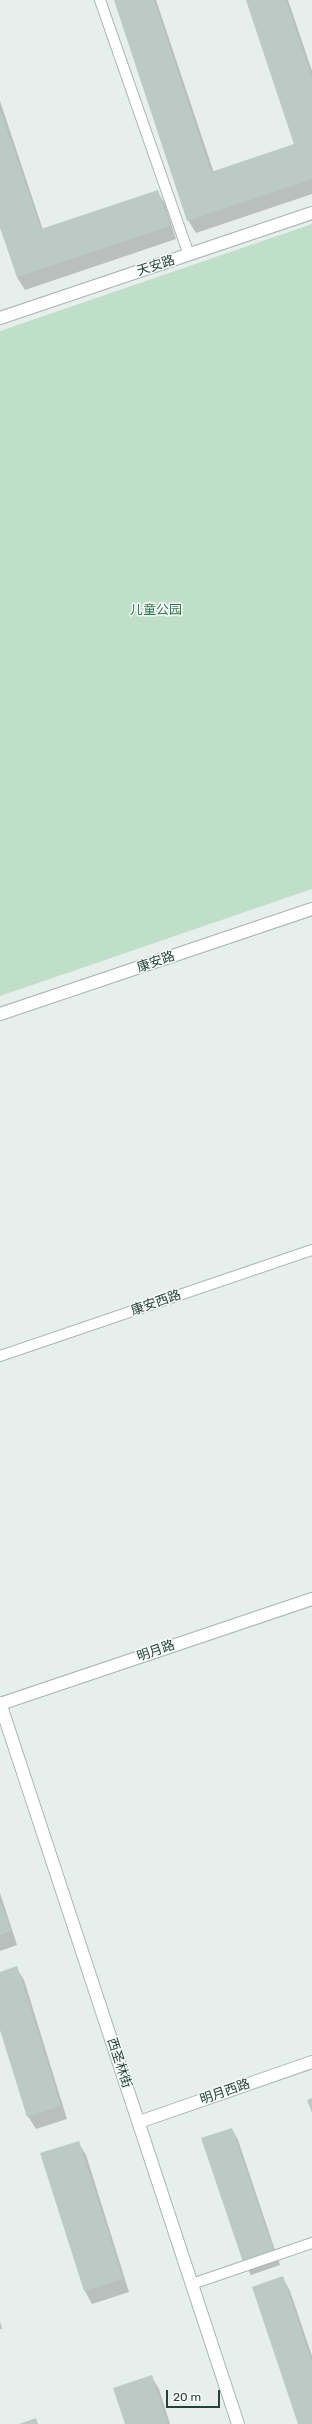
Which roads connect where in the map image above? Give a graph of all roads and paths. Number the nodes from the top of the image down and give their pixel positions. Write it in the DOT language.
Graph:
graph roads {
  1 [pos="100,0"];
  2 [pos="312,214"];
  3 [pos="189,255"];
  4 [pos="0,318"];
  5 [pos="312,909"];
  6 [pos="0,1014"];
  7 [pos="312,1250"];
  8 [pos="0,1356"];
  9 [pos="312,1598"];
  10 [pos="0,1703"];
  11 [pos="312,2062"];
  12 [pos="139,2122"];
  13 [pos="312,2243"];
  14 [pos="192,2284"];
  15 [pos="238,2424"];
  1 -- 3 [label="lane"];
  2 -- 3 [label="street, 天安路"];
  3 -- 4 [label="street, 天安路"];
  5 -- 6 [label="street, 康安路"];
  7 -- 8 [label="lane, 康安西路"];
  9 -- 10 [label="street, 明月路"];
  10 -- 12 [label="street, 西圣林街"];
  11 -- 12 [label="street, 明月西路"];
  12 -- 14 [label="street, 西圣林街"];
  13 -- 14 [label="lane"];
  14 -- 15 [label="street, 西圣林街"];
}
